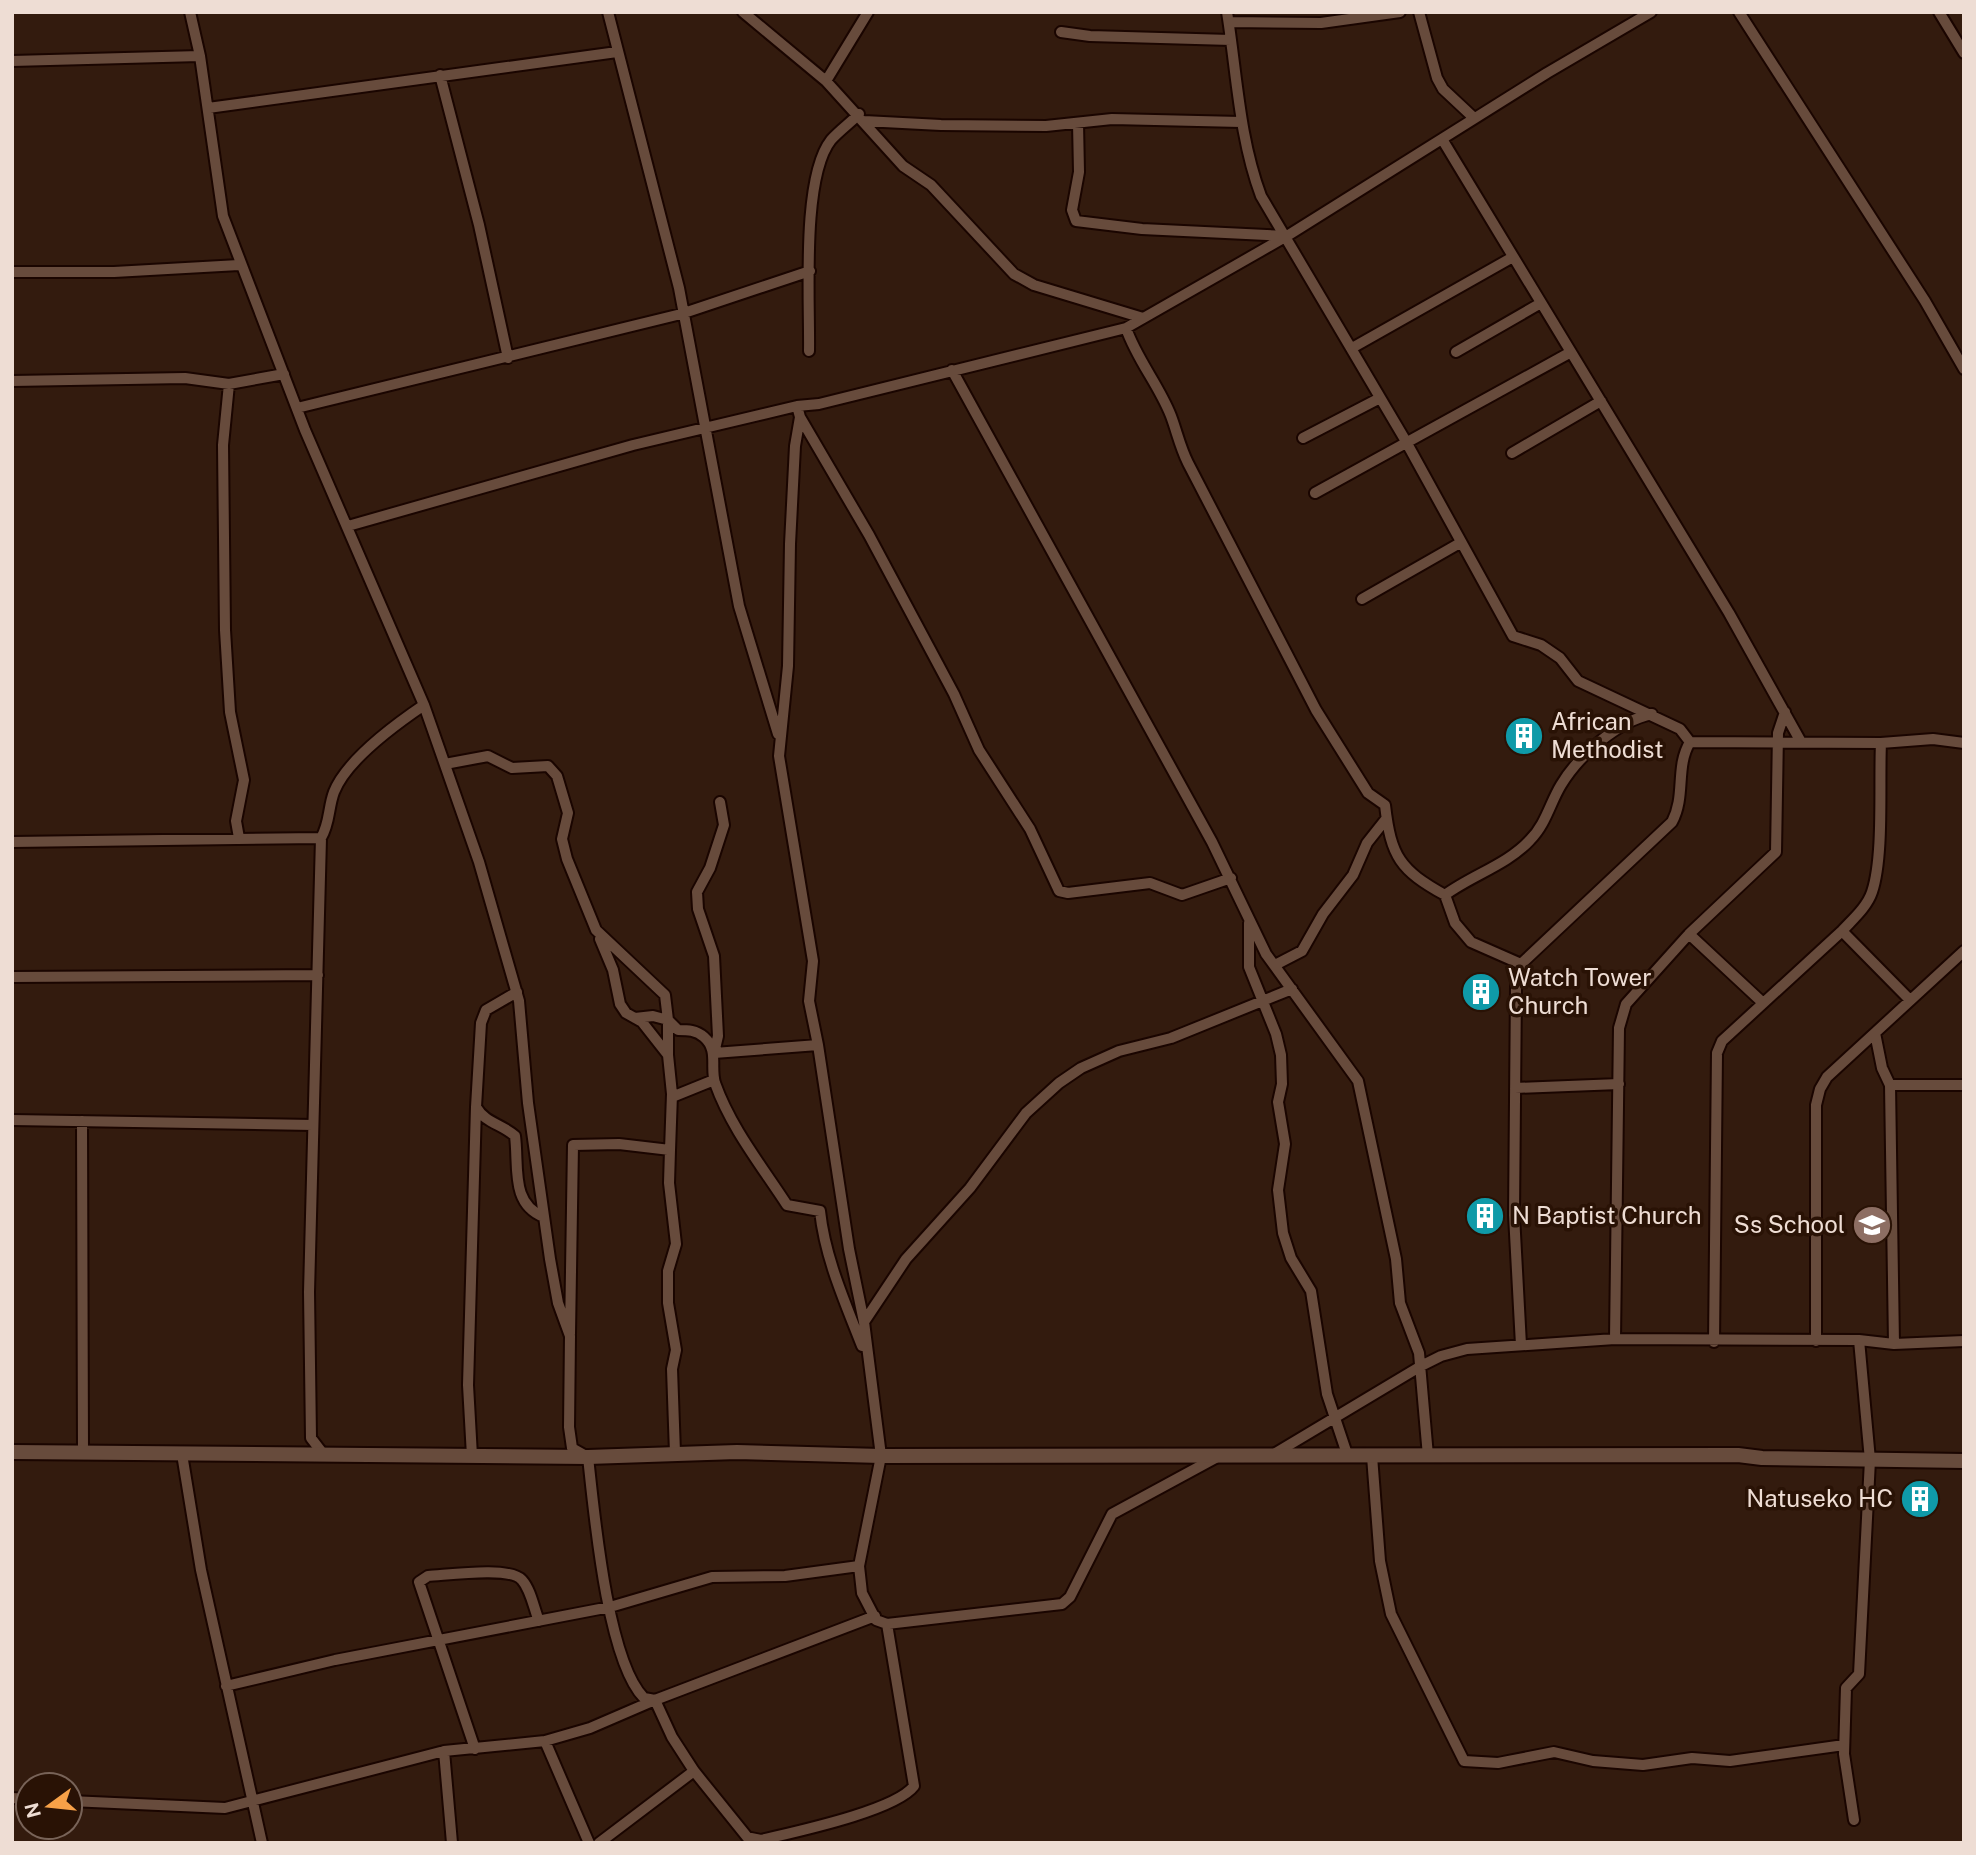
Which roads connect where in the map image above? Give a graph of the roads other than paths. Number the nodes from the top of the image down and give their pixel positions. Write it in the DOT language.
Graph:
graph roads {
  1 [pos="190,12"];
  2 [pos="608,12"];
  3 [pos="743,12"];
  4 [pos="867,12"];
  5 [pos="1400,12"];
  6 [pos="1419,12"];
  7 [pos="1651,12"];
  8 [pos="1739,12"];
  9 [pos="1941,13"];
  10 [pos="1228,17"];
  11 [pos="1061,32"];
  12 [pos="1231,40"];
  13 [pos="617,52"];
  14 [pos="1964,53"];
  15 [pos="200,56"];
  16 [pos="12,61"];
  17 [pos="440,75"];
  18 [pos="826,81"];
  19 [pos="208,108"];
  20 [pos="861,118"];
  21 [pos="1474,118"];
  22 [pos="1241,122"];
  23 [pos="1078,123"];
  24 [pos="1442,139"];
  25 [pos="1287,236"];
  26 [pos="1513,257"];
  27 [pos="239,265"];
  28 [pos="810,271"];
  29 [pos="12,272"];
  30 [pos="1541,303"];
  31 [pos="681,314"];
  32 [pos="1143,318"];
  33 [pos="1126,328"];
  34 [pos="1352,348"];
  35 [pos="809,351"];
  36 [pos="1456,352"];
  37 [pos="1571,352"];
  38 [pos="508,358"];
  39 [pos="1964,369"];
  40 [pos="952,370"];
  41 [pos="284,374"];
  42 [pos="12,381"];
  43 [pos="229,384"];
  44 [pos="1380,398"];
  45 [pos="1601,401"];
  46 [pos="297,408"];
  47 [pos="799,411"];
  48 [pos="706,428"];
  49 [pos="1303,438"];
  50 [pos="1407,445"];
  51 [pos="1512,453"];
  52 [pos="1315,493"];
  53 [pos="348,526"];
  54 [pos="1460,542"];
  55 [pos="1362,598"];
  56 [pos="424,705"];
  57 [pos="1786,712"];
  58 [pos="1652,714"];
  59 [pos="779,737"];
  60 [pos="1690,742"];
  61 [pos="1778,742"];
  62 [pos="1801,742"];
  63 [pos="1881,743"];
  64 [pos="1964,743"];
  65 [pos="445,764"];
  66 [pos="720,802"];
  67 [pos="1386,819"];
  68 [pos="239,838"];
  69 [pos="321,838"];
  70 [pos="12,842"];
  71 [pos="1230,878"];
  72 [pos="1445,895"];
  73 [pos="1249,919"];
  74 [pos="596,930"];
  75 [pos="1842,931"];
  76 [pos="1689,934"];
  77 [pos="1964,951"];
  78 [pos="1521,964"];
  79 [pos="1275,965"];
  80 [pos="318,975"];
  81 [pos="12,977"];
  82 [pos="1292,989"];
  83 [pos="517,992"];
  84 [pos="1909,999"];
  85 [pos="1762,1002"];
  86 [pos="1261,1004"];
  87 [pos="635,1017"];
  88 [pos="668,1020"];
  89 [pos="1875,1033"];
  90 [pos="818,1045"];
  91 [pos="714,1053"];
  92 [pos="668,1055"];
  93 [pos="714,1080"];
  94 [pos="1619,1084"];
  95 [pos="1890,1085"];
  96 [pos="1964,1085"];
  97 [pos="1515,1088"];
  98 [pos="672,1097"];
  99 [pos="476,1107"];
  100 [pos="12,1120"];
  101 [pos="82,1121"];
  102 [pos="313,1125"];
  103 [pos="670,1150"];
  104 [pos="544,1217"];
  105 [pos="864,1322"];
  106 [pos="570,1336"];
  107 [pos="1615,1339"];
  108 [pos="1815,1340"];
  109 [pos="1860,1340"];
  110 [pos="1964,1341"];
  111 [pos="1714,1342"];
  112 [pos="1894,1343"];
  113 [pos="1521,1345"];
  114 [pos="866,1357"];
  115 [pos="1421,1366"];
  116 [pos="1336,1419"];
  117 [pos="83,1451"];
  118 [pos="12,1452"];
  119 [pos="675,1453"];
  120 [pos="182,1454"];
  121 [pos="324,1455"];
  122 [pos="472,1456"];
  123 [pos="881,1456"];
  124 [pos="1219,1456"];
  125 [pos="1270,1456"];
  126 [pos="1429,1456"];
  127 [pos="588,1457"];
  128 [pos="1349,1457"];
  129 [pos="1372,1457"];
  130 [pos="1870,1460"];
  131 [pos="1964,1461"];
  132 [pos="859,1566"];
  133 [pos="610,1607"];
  134 [pos="875,1616"];
  135 [pos="539,1621"];
  136 [pos="887,1624"];
  137 [pos="438,1642"];
  138 [pos="226,1686"];
  139 [pos="655,1700"];
  140 [pos="545,1741"];
  141 [pos="1844,1745"];
  142 [pos="475,1749"];
  143 [pos="444,1751"];
  144 [pos="694,1771"];
  145 [pos="84,1802"];
  146 [pos="253,1802"];
  147 [pos="1854,1820"];
  148 [pos="752,1841"];
  149 [pos="262,1843"];
  150 [pos="452,1843"];
  151 [pos="589,1843"];
  152 [pos="599,1843"];
  1 -- 15 [label="street"];
  2 -- 13 [label="street"];
  3 -- 18 [label="street"];
  4 -- 18 [label="street"];
  5 -- 10 [label="street"];
  6 -- 21 [label="street"];
  7 -- 21 [label="street"];
  8 -- 39 [label="street"];
  9 -- 14 [label="street"];
  10 -- 12 [label="street"];
  11 -- 12 [label="street"];
  12 -- 22 [label="street"];
  13 -- 17 [label="street"];
  13 -- 31 [label="street"];
  15 -- 16 [label="street"];
  15 -- 19 [label="street"];
  17 -- 19 [label="street"];
  17 -- 38 [label="street"];
  18 -- 20 [label="street"];
  19 -- 27 [label="street"];
  20 -- 23 [label="street"];
  20 -- 28 [label="street"];
  20 -- 32 [label="street"];
  21 -- 24 [label="street"];
  22 -- 23 [label="street"];
  22 -- 25 [label="street"];
  23 -- 25 [label="street"];
  24 -- 25 [label="street"];
  24 -- 26 [label="street"];
  25 -- 32 [label="street"];
  25 -- 34 [label="street"];
  26 -- 30 [label="street"];
  26 -- 34 [label="street"];
  27 -- 29 [label="street"];
  27 -- 41 [label="street"];
  28 -- 31 [label="street"];
  28 -- 35 [label="street"];
  30 -- 36 [label="street"];
  30 -- 37 [label="street"];
  31 -- 38 [label="street"];
  31 -- 48 [label="street"];
  32 -- 33 [label="street"];
  33 -- 40 [label="street"];
  33 -- 67 [label="street"];
  34 -- 44 [label="street"];
  37 -- 45 [label="street"];
  37 -- 50 [label="street"];
  38 -- 46 [label="street"];
  40 -- 47 [label="street"];
  40 -- 71 [label="street"];
  41 -- 43 [label="street"];
  41 -- 46 [label="street"];
  42 -- 43 [label="street"];
  43 -- 68 [label="street"];
  44 -- 49 [label="street"];
  44 -- 50 [label="street"];
  45 -- 51 [label="street"];
  45 -- 57 [label="street"];
  46 -- 53 [label="street"];
  47 -- 48 [label="street"];
  47 -- 59 [label="street"];
  47 -- 71 [label="street"];
  48 -- 53 [label="street"];
  48 -- 59 [label="street"];
  50 -- 52 [label="street"];
  50 -- 54 [label="street"];
  53 -- 56 [label="street"];
  54 -- 55 [label="street"];
  54 -- 58 [label="street"];
  56 -- 65 [label="street"];
  56 -- 69 [label="street"];
  57 -- 61 [label="street"];
  57 -- 62 [label="street"];
  58 -- 60 [label="street"];
  58 -- 72 [label="street"];
  59 -- 90 [label="street"];
  60 -- 61 [label="street"];
  60 -- 78 [label="street"];
  61 -- 62 [label="street"];
  61 -- 76 [label="street"];
  62 -- 63 [label="street"];
  63 -- 64 [label="street"];
  63 -- 75 [label="street"];
  65 -- 74 [label="street"];
  65 -- 83 [label="street"];
  66 -- 91 [label="street"];
  67 -- 72 [label="street"];
  67 -- 79 [label="street"];
  68 -- 69 [label="street"];
  68 -- 70 [label="street"];
  69 -- 80 [label="street"];
  71 -- 73 [label="street"];
  72 -- 78 [label="street"];
  73 -- 79 [label="street"];
  73 -- 86 [label="street"];
  74 -- 87 [label="street"];
  74 -- 88 [label="street"];
  75 -- 84 [label="street"];
  75 -- 85 [label="street"];
  76 -- 85 [label="street"];
  76 -- 94 [label="street"];
  77 -- 84 [label="street"];
  78 -- 97 [label="street"];
  79 -- 82 [label="street"];
  80 -- 81 [label="street"];
  80 -- 102 [label="street"];
  82 -- 86 [label="street"];
  82 -- 115 [label="street"];
  83 -- 99 [label="street"];
  83 -- 104 [label="street"];
  84 -- 89 [label="street"];
  85 -- 111 [label="street"];
  86 -- 105 [label="street"];
  86 -- 116 [label="street"];
  87 -- 88 [label="street"];
  87 -- 92 [label="street"];
  88 -- 91 [label="street"];
  88 -- 92 [label="street"];
  89 -- 95 [label="street"];
  89 -- 108 [label="street"];
  90 -- 91 [label="street"];
  90 -- 105 [label="street"];
  91 -- 93 [label="street"];
  92 -- 98 [label="street"];
  93 -- 98 [label="street"];
  93 -- 114 [label="street"];
  94 -- 97 [label="street"];
  94 -- 107 [label="street"];
  95 -- 96 [label="street"];
  95 -- 112 [label="street"];
  97 -- 113 [label="street"];
  98 -- 103 [label="street"];
  99 -- 104 [label="street"];
  99 -- 122 [label="street"];
  100 -- 101 [label="street"];
  101 -- 102 [label="street"];
  101 -- 117 [label="street"];
  102 -- 121 [label="street"];
  103 -- 106 [label="street"];
  103 -- 119 [label="street"];
  104 -- 106 [label="street"];
  105 -- 114 [label="street"];
  106 -- 127 [label="street"];
  107 -- 111 [label="street"];
  107 -- 113 [label="street"];
  108 -- 109 [label="street"];
  108 -- 111 [label="street"];
  109 -- 112 [label="street"];
  109 -- 130 [label="street"];
  110 -- 112 [label="street"];
  113 -- 115 [label="street"];
  114 -- 123 [label="street"];
  115 -- 116 [label="street"];
  115 -- 126 [label="street"];
  116 -- 125 [label="street"];
  116 -- 128 [label="street"];
  117 -- 118 [label="street"];
  117 -- 120 [label="street"];
  119 -- 123 [label="street"];
  119 -- 127 [label="street"];
  120 -- 121 [label="street"];
  120 -- 138 [label="street"];
  121 -- 122 [label="street"];
  122 -- 127 [label="street"];
  123 -- 124 [label="street"];
  123 -- 132 [label="street"];
  124 -- 125 [label="street"];
  124 -- 136 [label="street"];
  125 -- 128 [label="street"];
  126 -- 129 [label="street"];
  126 -- 130 [label="street"];
  127 -- 133 [label="street"];
  128 -- 129 [label="street"];
  129 -- 141 [label="street"];
  130 -- 131 [label="street"];
  130 -- 141 [label="street"];
  132 -- 133 [label="street"];
  132 -- 134 [label="street"];
  133 -- 135 [label="street"];
  133 -- 139 [label="street"];
  134 -- 136 [label="street"];
  134 -- 139 [label="street"];
  135 -- 137 [label="street"];
  135 -- 137 [label="street"];
  136 -- 148 [label="street"];
  137 -- 138 [label="street"];
  137 -- 142 [label="street"];
  138 -- 146 [label="street"];
  139 -- 140 [label="street"];
  139 -- 144 [label="street"];
  140 -- 142 [label="street"];
  140 -- 151 [label="street"];
  141 -- 147 [label="street"];
  142 -- 143 [label="street"];
  143 -- 146 [label="street"];
  143 -- 150 [label="street"];
  144 -- 148 [label="street"];
  144 -- 152 [label="street"];
  145 -- 146 [label="street"];
  146 -- 149 [label="street"];
}
